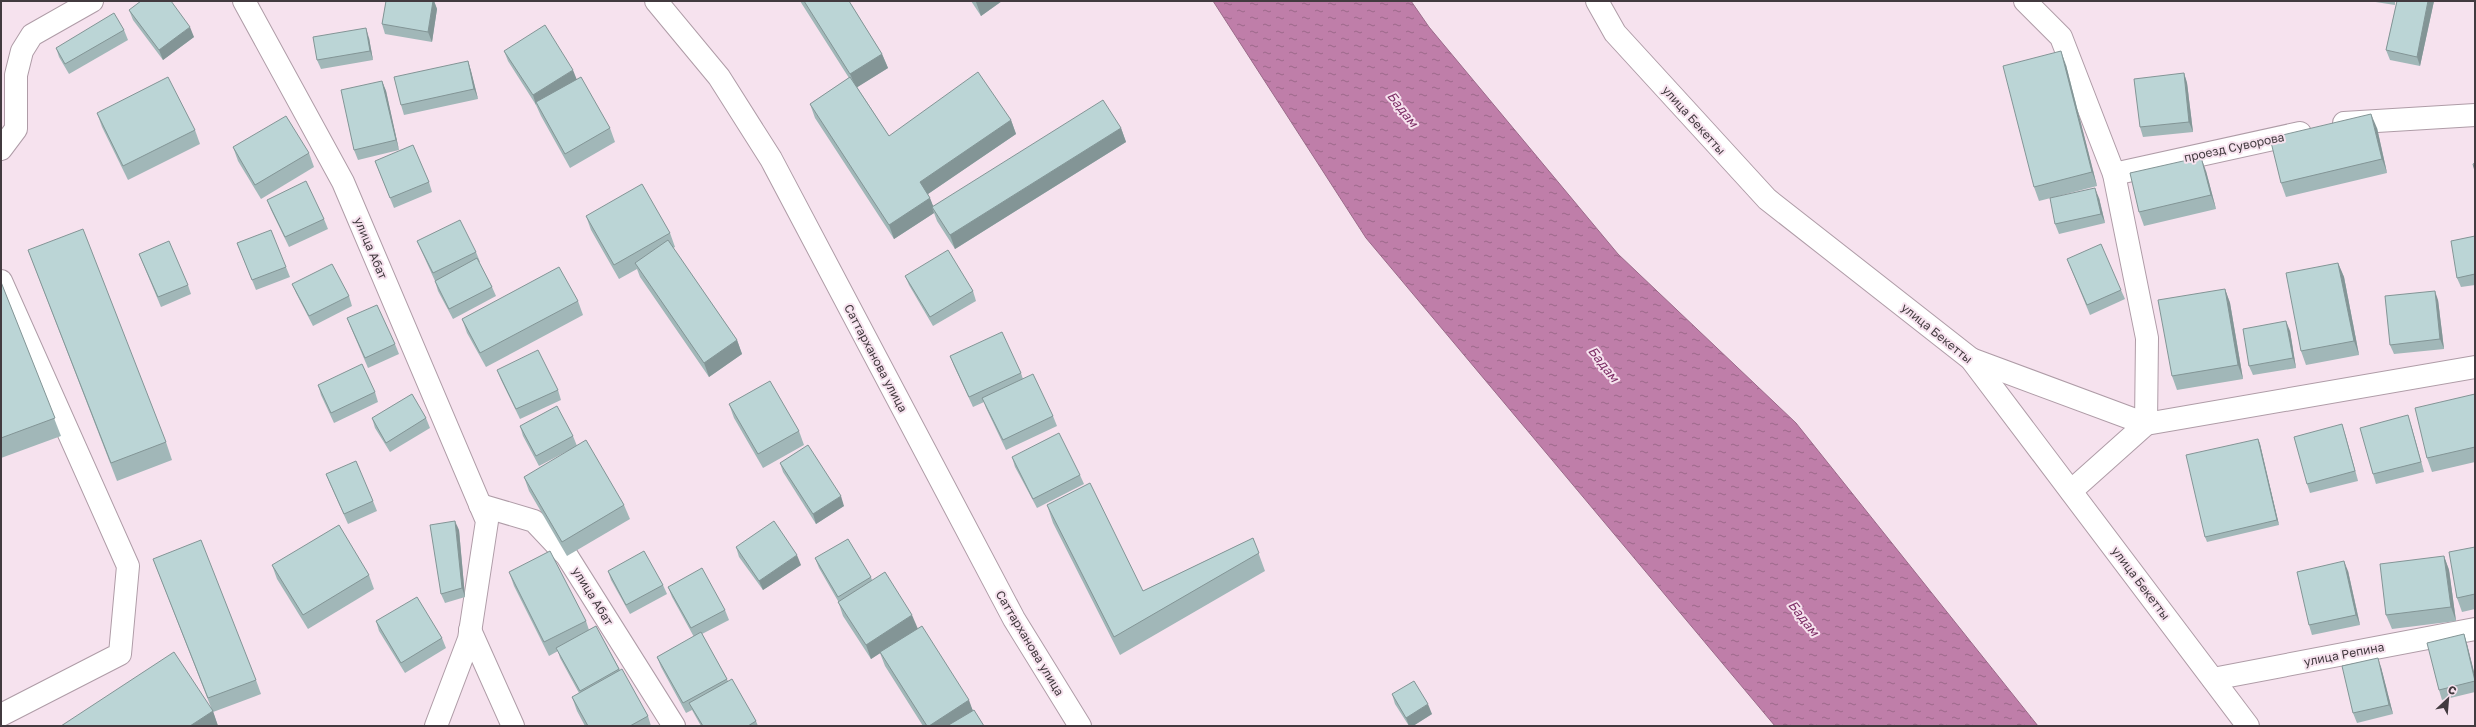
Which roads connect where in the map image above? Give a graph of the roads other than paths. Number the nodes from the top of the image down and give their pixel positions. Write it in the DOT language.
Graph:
graph roads {
  1 [pos="92,1"];
  2 [pos="244,1"];
  3 [pos="656,1"];
  4 [pos="1597,1"];
  5 [pos="2025,1"];
  6 [pos="2475,115"];
  7 [pos="1,149"];
  8 [pos="2114,174"];
  9 [pos="1,281"];
  10 [pos="1971,359"];
  11 [pos="2475,367"];
  12 [pos="2146,424"];
  13 [pos="2071,491"];
  14 [pos="480,505"];
  15 [pos="2475,629"];
  16 [pos="470,630"];
  17 [pos="2213,679"];
  18 [pos="1,715"];
  19 [pos="436,726"];
  20 [pos="513,726"];
  21 [pos="674,726"];
  22 [pos="1080,726"];
  23 [pos="2248,726"];
  1 -- 7 [label="street"];
  2 -- 14 [label="street, улица Абат"];
  3 -- 22 [label="street, Саттарханова улица"];
  4 -- 10 [label="street, улица Бекетты"];
  5 -- 8 [label="street"];
  6 -- 8 [label="street, проезд Суворова"];
  8 -- 12 [label="street"];
  9 -- 18 [label="street"];
  10 -- 12 [label="street"];
  10 -- 13 [label="street, улица Бекетты"];
  11 -- 12 [label="street"];
  12 -- 13 [label="street"];
  13 -- 17 [label="street, улица Бекетты"];
  14 -- 16 [label="street, улица Абат"];
  14 -- 21 [label="street, улица Абат"];
  15 -- 17 [label="street, улица Репина"];
  16 -- 19 [label="street, улица Абат"];
  16 -- 20 [label="street"];
  17 -- 23 [label="street, улица Бекетты"];
}
